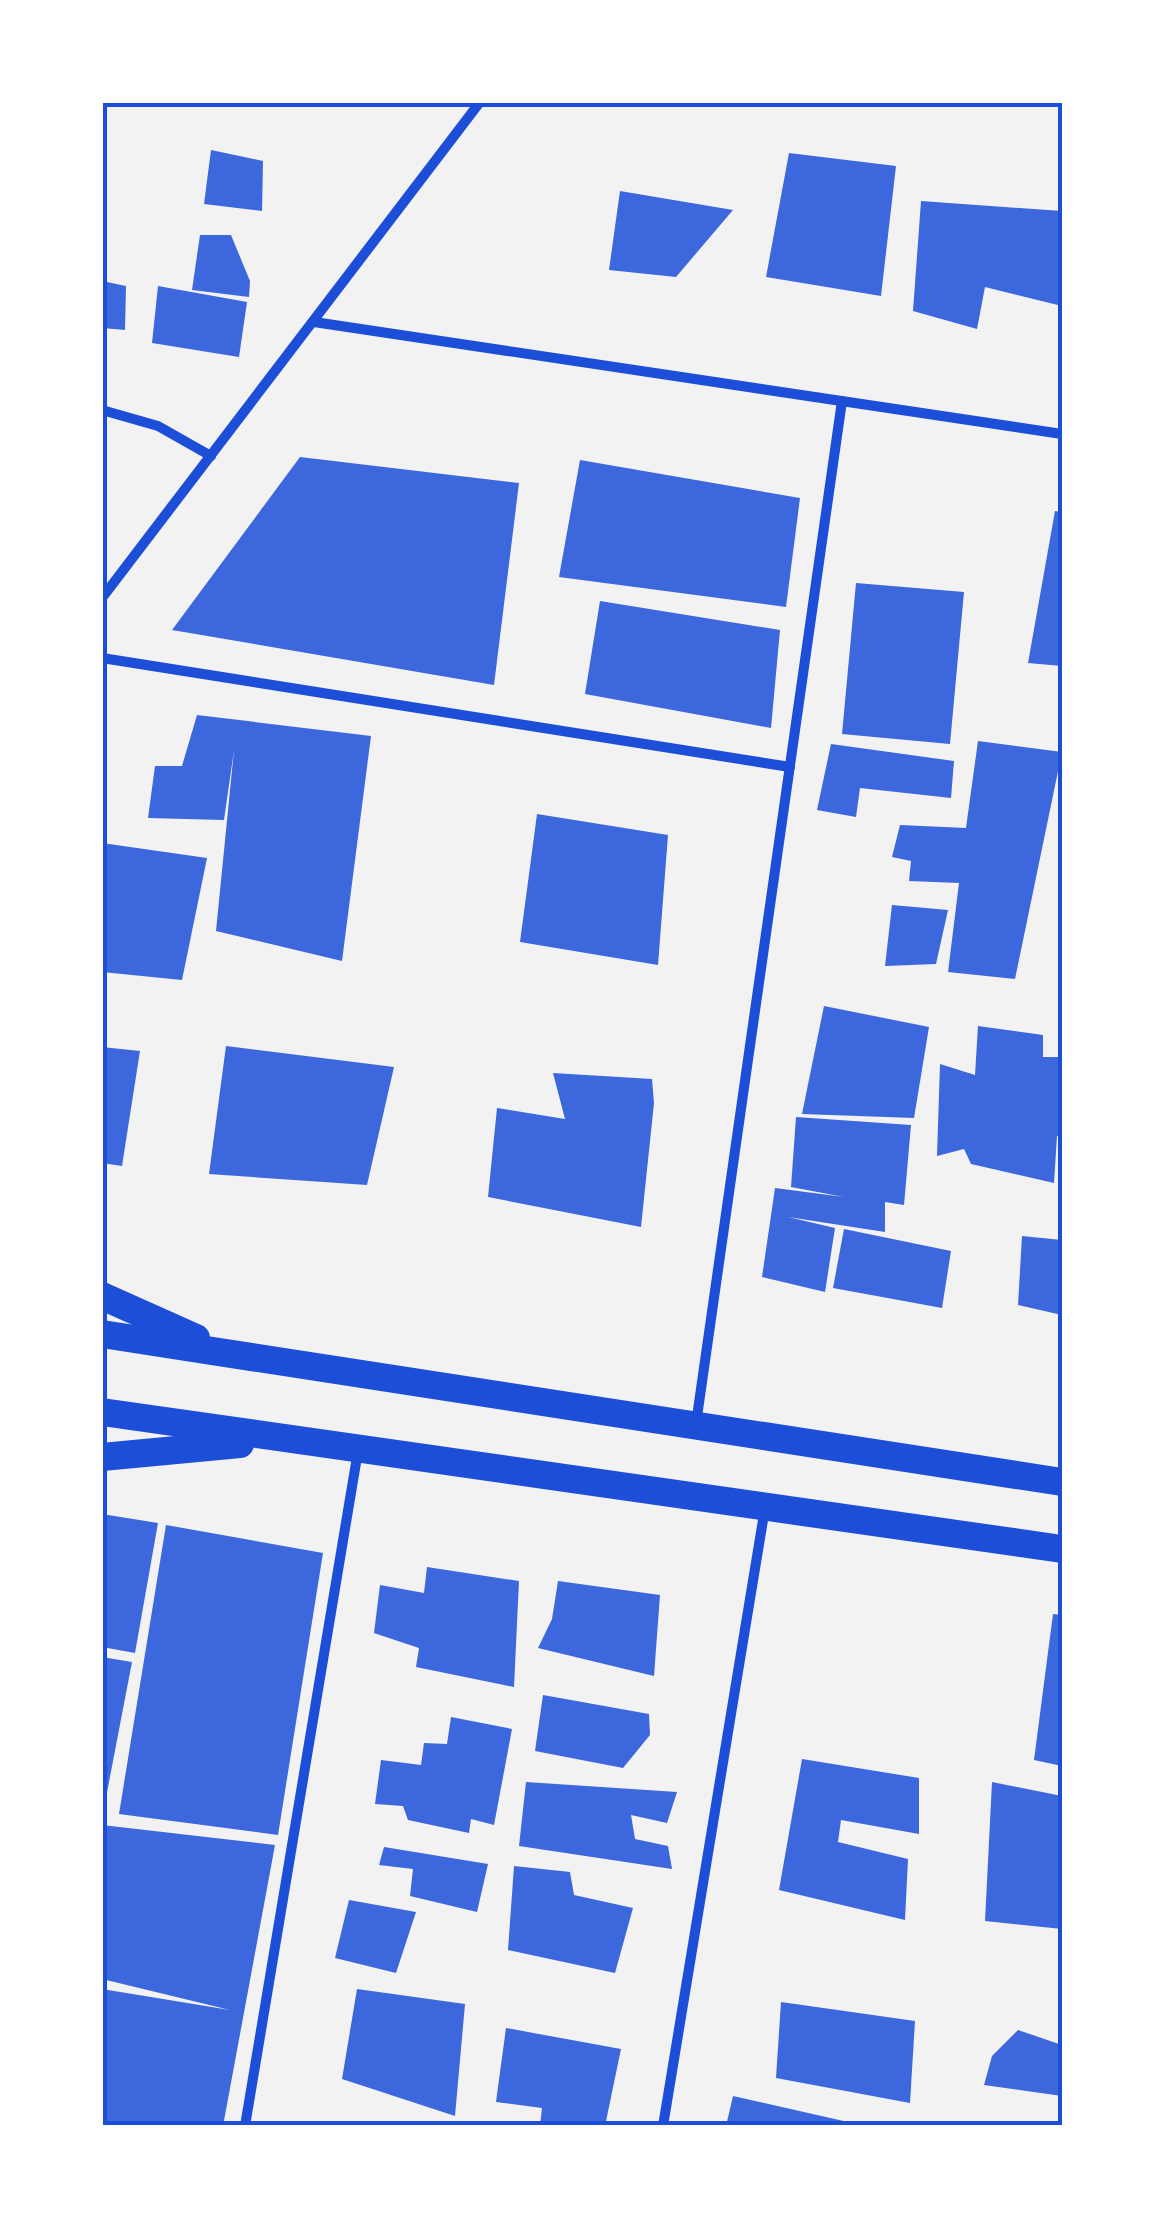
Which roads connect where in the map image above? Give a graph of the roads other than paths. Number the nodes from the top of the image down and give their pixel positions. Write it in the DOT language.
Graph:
graph roads {
  1 [pos="480,102"];
  2 [pos="314,322"];
  3 [pos="842,401"];
  4 [pos="102,410"];
  5 [pos="1062,434"];
  6 [pos="211,456"];
  7 [pos="102,598"];
  8 [pos="102,658"];
  9 [pos="790,767"];
  10 [pos="102,1296"];
  11 [pos="102,1334"];
  12 [pos="220,1349"];
  13 [pos="102,1412"];
  14 [pos="695,1426"];
  15 [pos="287,1440"];
  16 [pos="359,1450"];
  17 [pos="102,1457"];
  18 [pos="1062,1482"];
  19 [pos="765,1507"];
  20 [pos="1062,1549"];
  21 [pos="244,2126"];
  22 [pos="663,2126"];
  1 -- 2 [label="street"];
  2 -- 3 [label="street"];
  2 -- 6 [label="street"];
  3 -- 5 [label="street"];
  3 -- 9 [label="street"];
  4 -- 6 [label="street"];
  6 -- 7 [label="street"];
  8 -- 9 [label="street"];
  9 -- 14 [label="street"];
  10 -- 12 [label="highway"];
  11 -- 12 [label="highway"];
  12 -- 14 [label="highway"];
  13 -- 15 [label="highway"];
  14 -- 18 [label="highway"];
  15 -- 16 [label="highway"];
  15 -- 17 [label="highway"];
  16 -- 19 [label="highway"];
  16 -- 21 [label="street"];
  19 -- 20 [label="highway"];
  19 -- 22 [label="street"];
}
